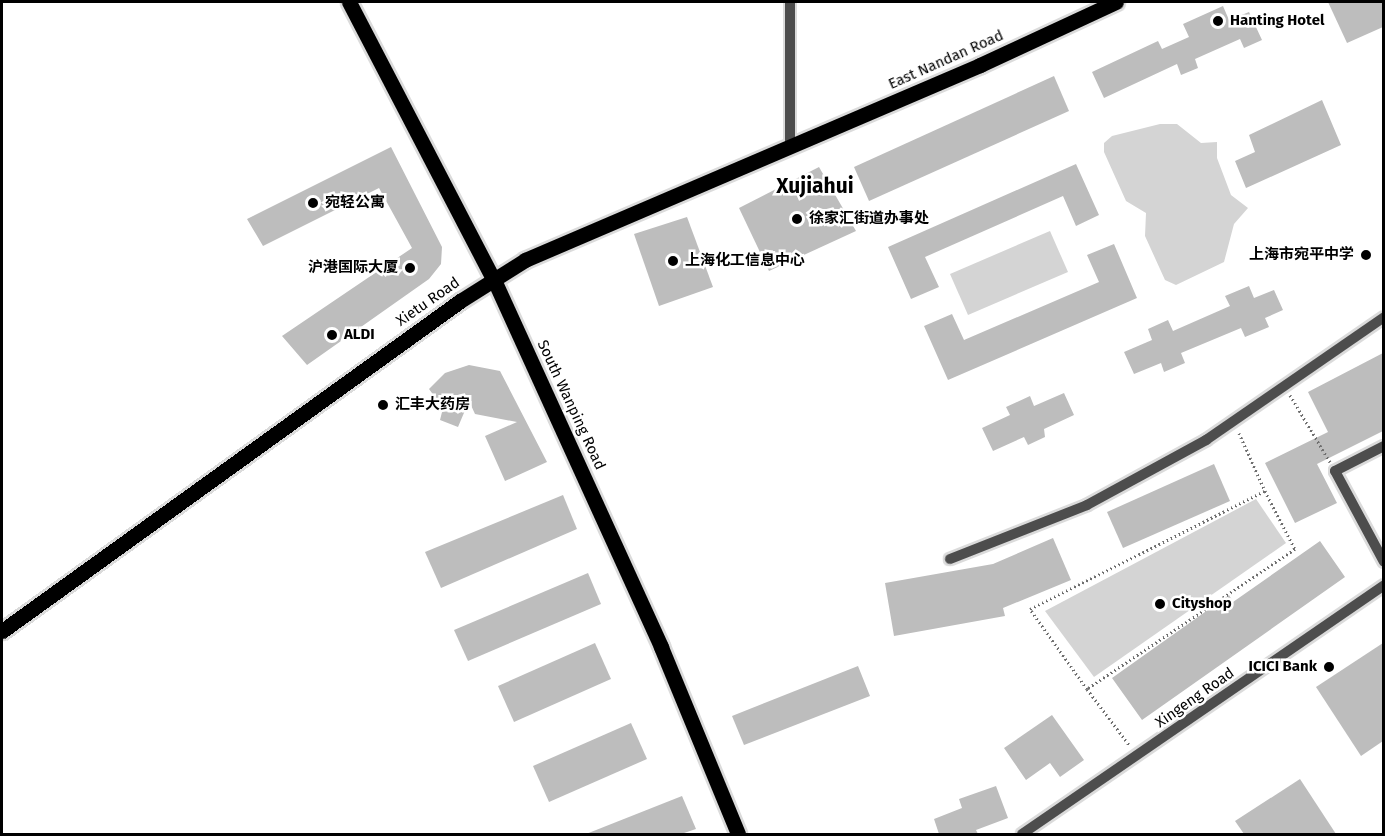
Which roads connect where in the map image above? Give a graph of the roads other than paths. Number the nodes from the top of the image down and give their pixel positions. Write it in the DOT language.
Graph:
graph roads {
  1 [pos="349,2"];
  2 [pos="790,2"];
  3 [pos="1116,2"];
  4 [pos="790,148"];
  5 [pos="494,280"];
  6 [pos="1383,317"];
  7 [pos="1383,446"];
  8 [pos="950,558"];
  9 [pos="1383,562"];
  10 [pos="1383,585"];
  11 [pos="2,631"];
  12 [pos="738,834"];
  13 [pos="1022,834"];
  1 -- 5 [label="main road, South Wanping Road"];
  2 -- 4 [label="street"];
  3 -- 4 [label="main road, East Nandan Road"];
  4 -- 5 [label="main road, Xietu Road"];
  5 -- 11 [label="main road, Xietu Road"];
  5 -- 12 [label="main road, South Wanping Road"];
  6 -- 8 [label="street"];
  7 -- 9 [label="street"];
  10 -- 13 [label="street, Xingeng Road"];
}
